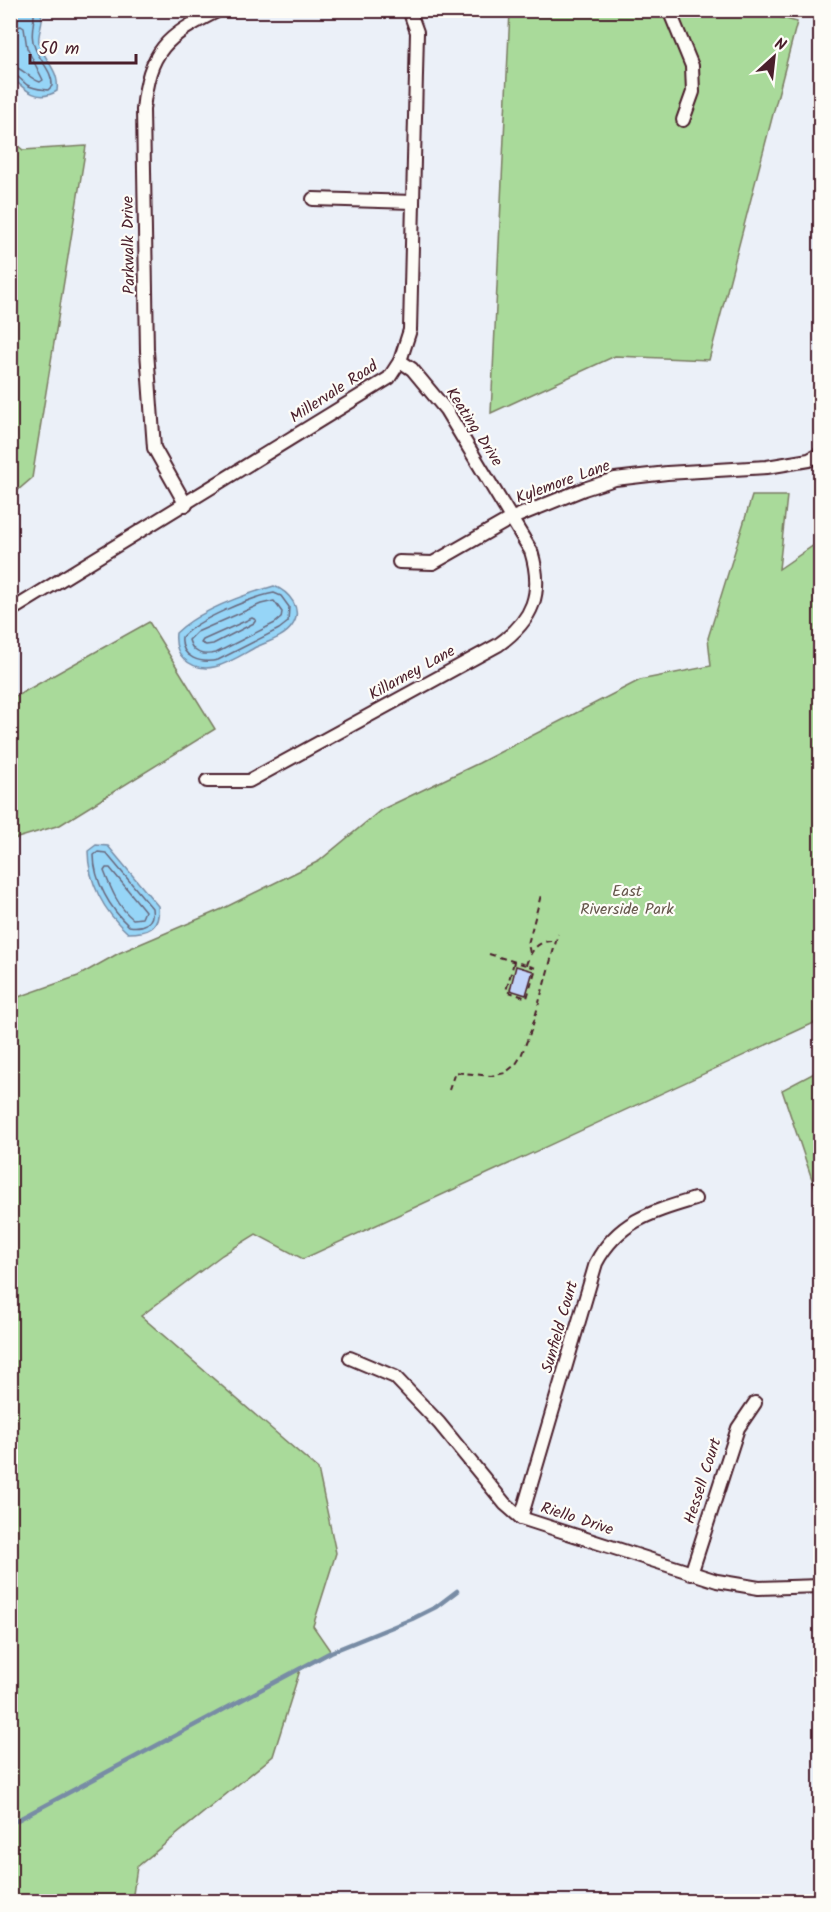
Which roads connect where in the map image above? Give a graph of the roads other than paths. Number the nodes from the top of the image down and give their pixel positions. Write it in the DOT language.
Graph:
graph roads {
  1 [pos="219,10"];
  2 [pos="409,10"];
  3 [pos="669,10"];
  4 [pos="683,120"];
  5 [pos="313,199"];
  6 [pos="413,202"];
  7 [pos="400,361"];
  8 [pos="820,454"];
  9 [pos="186,505"];
  10 [pos="510,519"];
  11 [pos="399,562"];
  12 [pos="10,611"];
  13 [pos="207,782"];
  14 [pos="694,1199"];
  15 [pos="350,1358"];
  16 [pos="755,1403"];
  17 [pos="521,1518"];
  18 [pos="691,1574"];
  19 [pos="820,1587"];
  1 -- 9 [label="street, Parkwalk Drive"];
  2 -- 6 [label="street, Millervale Road"];
  3 -- 4 [label="street"];
  5 -- 6 [label="street"];
  6 -- 7 [label="street, Millervale Road"];
  7 -- 9 [label="street, Millervale Road"];
  7 -- 10 [label="street, Keating Drive"];
  8 -- 10 [label="street, Kylemore Lane"];
  9 -- 12 [label="street, Millervale Road"];
  10 -- 11 [label="street, Kylemore Lane"];
  10 -- 13 [label="street, Killarney Lane"];
  14 -- 17 [label="street, Sunfield Court"];
  15 -- 17 [label="street, Riello Drive"];
  16 -- 18 [label="street, Hessell Court"];
  17 -- 18 [label="street, Riello Drive"];
  18 -- 19 [label="street, Riello Drive"];
}
